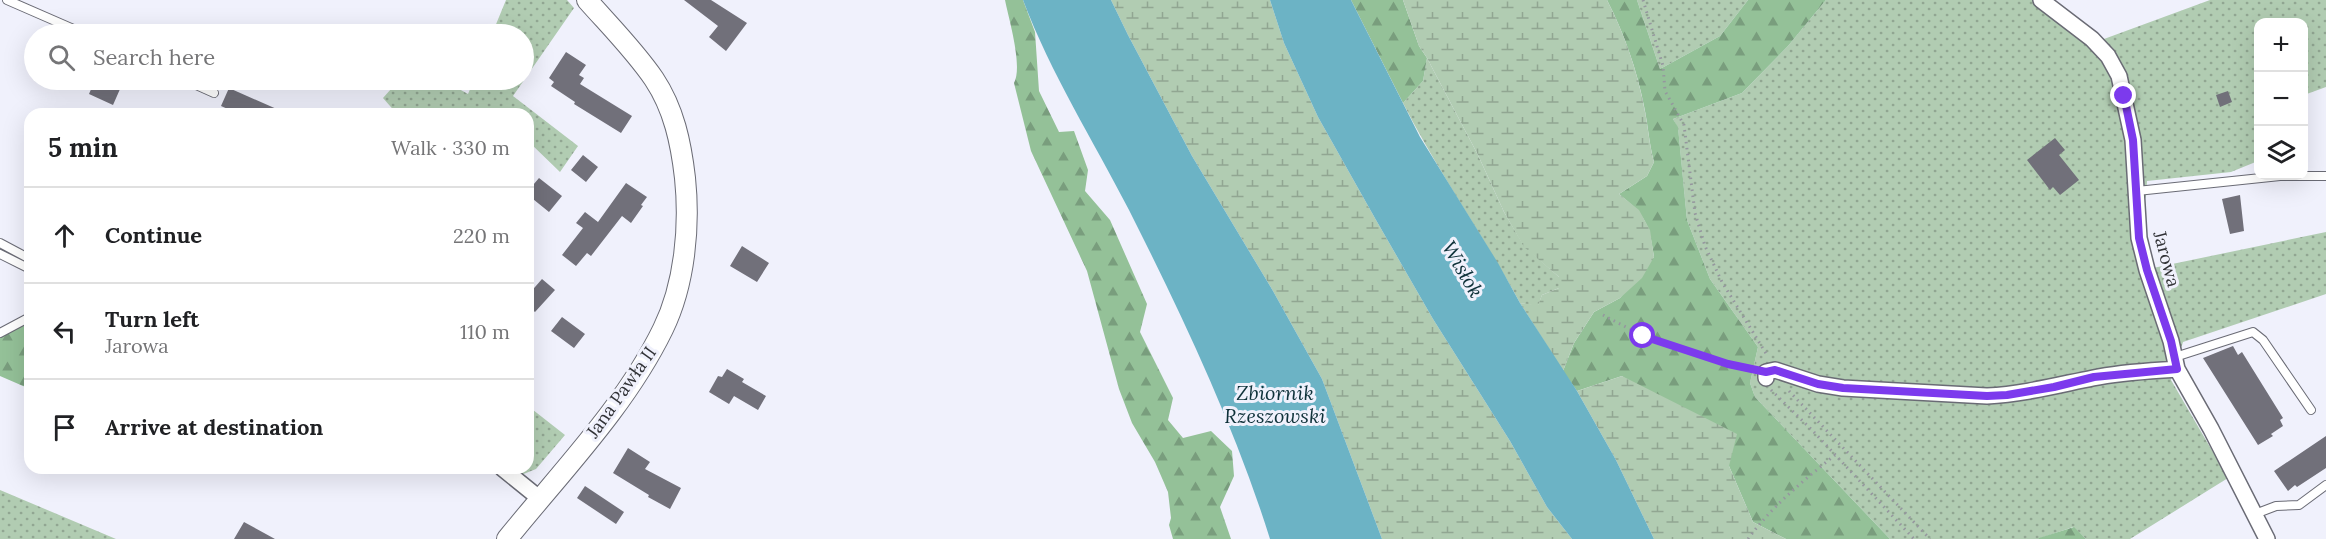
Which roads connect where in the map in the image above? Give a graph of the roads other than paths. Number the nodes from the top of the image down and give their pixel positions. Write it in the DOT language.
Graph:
graph roads {
  1 [pos="7,0"];
  2 [pos="587,0"];
  3 [pos="2041,0"];
  4 [pos="62,24"];
  5 [pos="207,90"];
  6 [pos="214,93"];
  7 [pos="2326,176"];
  8 [pos="2137,191"];
  9 [pos="0,243"];
  10 [pos="0,254"];
  11 [pos="24,256"];
  12 [pos="24,267"];
  13 [pos="24,320"];
  14 [pos="0,333"];
  15 [pos="2176,363"];
  16 [pos="1769,373"];
  17 [pos="2311,410"];
  18 [pos="509,474"];
  19 [pos="2326,485"];
  20 [pos="539,498"];
  21 [pos="2255,514"];
  22 [pos="507,539"];
  23 [pos="2267,539"];
  1 -- 4 [label="lane"];
  2 -- 20 [label="street, Jana Pawła II"];
  3 -- 8 [label="street, Jarowa"];
  5 -- 6 [label="lane"];
  7 -- 8 [label="lane"];
  8 -- 15 [label="street, Jarowa"];
  9 -- 11 [label="lane"];
  10 -- 12 [label="lane"];
  13 -- 14 [label="lane"];
  15 -- 16 [label="street"];
  15 -- 17 [label="lane"];
  15 -- 21 [label="street, Jarowa"];
  18 -- 20 [label="street"];
  19 -- 21 [label="lane"];
  20 -- 22 [label="street, Jana Pawła II"];
  21 -- 23 [label="street, Jarowa"];
}
